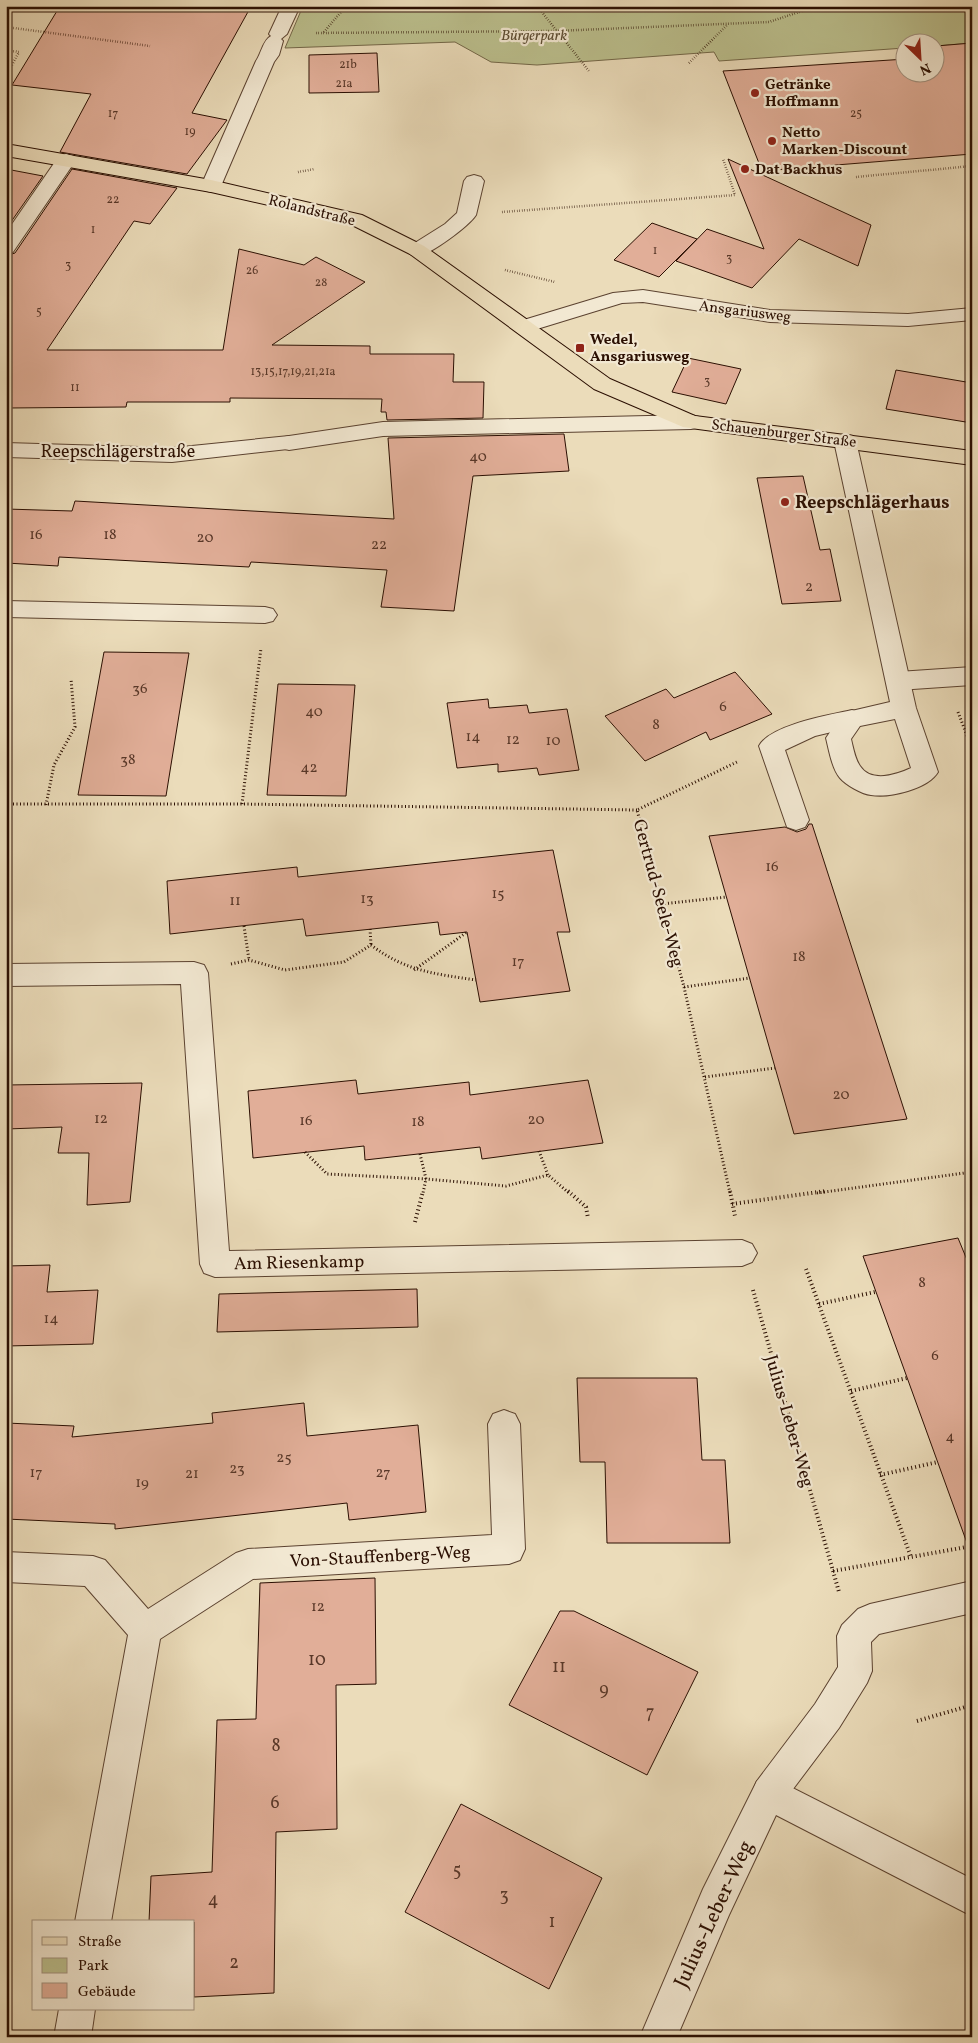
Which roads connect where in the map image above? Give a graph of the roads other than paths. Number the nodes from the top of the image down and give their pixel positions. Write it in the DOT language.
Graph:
graph roads {
  1 [pos="291,6"];
  2 [pos="6,150"];
  3 [pos="66,160"];
  4 [pos="474,181"];
  5 [pos="210,186"];
  6 [pos="6,248"];
  7 [pos="417,250"];
  8 [pos="972,314"];
  9 [pos="524,327"];
  10 [pos="602,384"];
  11 [pos="691,422"];
  12 [pos="845,441"];
  13 [pos="6,450"];
  14 [pos="972,458"];
  15 [pos="6,609"];
  16 [pos="265,616"];
  17 [pos="972,676"];
  18 [pos="898,681"];
  19 [pos="904,708"];
  20 [pos="852,719"];
  21 [pos="796,820"];
  22 [pos="6,975"];
  23 [pos="742,1253"];
  24 [pos="504,1424"];
  25 [pos="6,1567"];
  26 [pos="972,1597"];
  27 [pos="145,1630"];
  28 [pos="769,1793"];
  29 [pos="972,1898"];
  30 [pos="93,1920"];
  31 [pos="77,2010"];
  32 [pos="72,2037"];
  33 [pos="658,2037"];
  1 -- 5 [label="street"];
  2 -- 3 [label="main road, Rolandstraße"];
  3 -- 5 [label="main road, Rolandstraße"];
  3 -- 6 [label="street"];
  4 -- 7 [label="street"];
  5 -- 7 [label="main road, Rolandstraße"];
  7 -- 9 [label="main road, Rolandstraße"];
  8 -- 9 [label="street, Ansgariusweg"];
  9 -- 10 [label="main road, Rolandstraße"];
  10 -- 11 [label="main road, Schauenburger Straße"];
  11 -- 12 [label="main road, Schauenburger Straße"];
  11 -- 13 [label="street, Reepschlägerstraße"];
  12 -- 14 [label="main road, Schauenburger Straße"];
  12 -- 18 [label="street"];
  15 -- 16 [label="street"];
  17 -- 18 [label="street"];
  18 -- 19 [label="street"];
  19 -- 20 [label="street"];
  19 -- 20 [label="street"];
  20 -- 21 [label="street"];
  22 -- 23 [label="street, Am Riesenkamp"];
  24 -- 27 [label="street, Von-Stauffenberg-Weg"];
  25 -- 27 [label="street"];
  26 -- 28 [label="street, Julius-Leber-Weg"];
  27 -- 30 [label="street"];
  28 -- 29 [label="street"];
  28 -- 33 [label="street, Julius-Leber-Weg"];
  31 -- 32 [label="street"];
}
